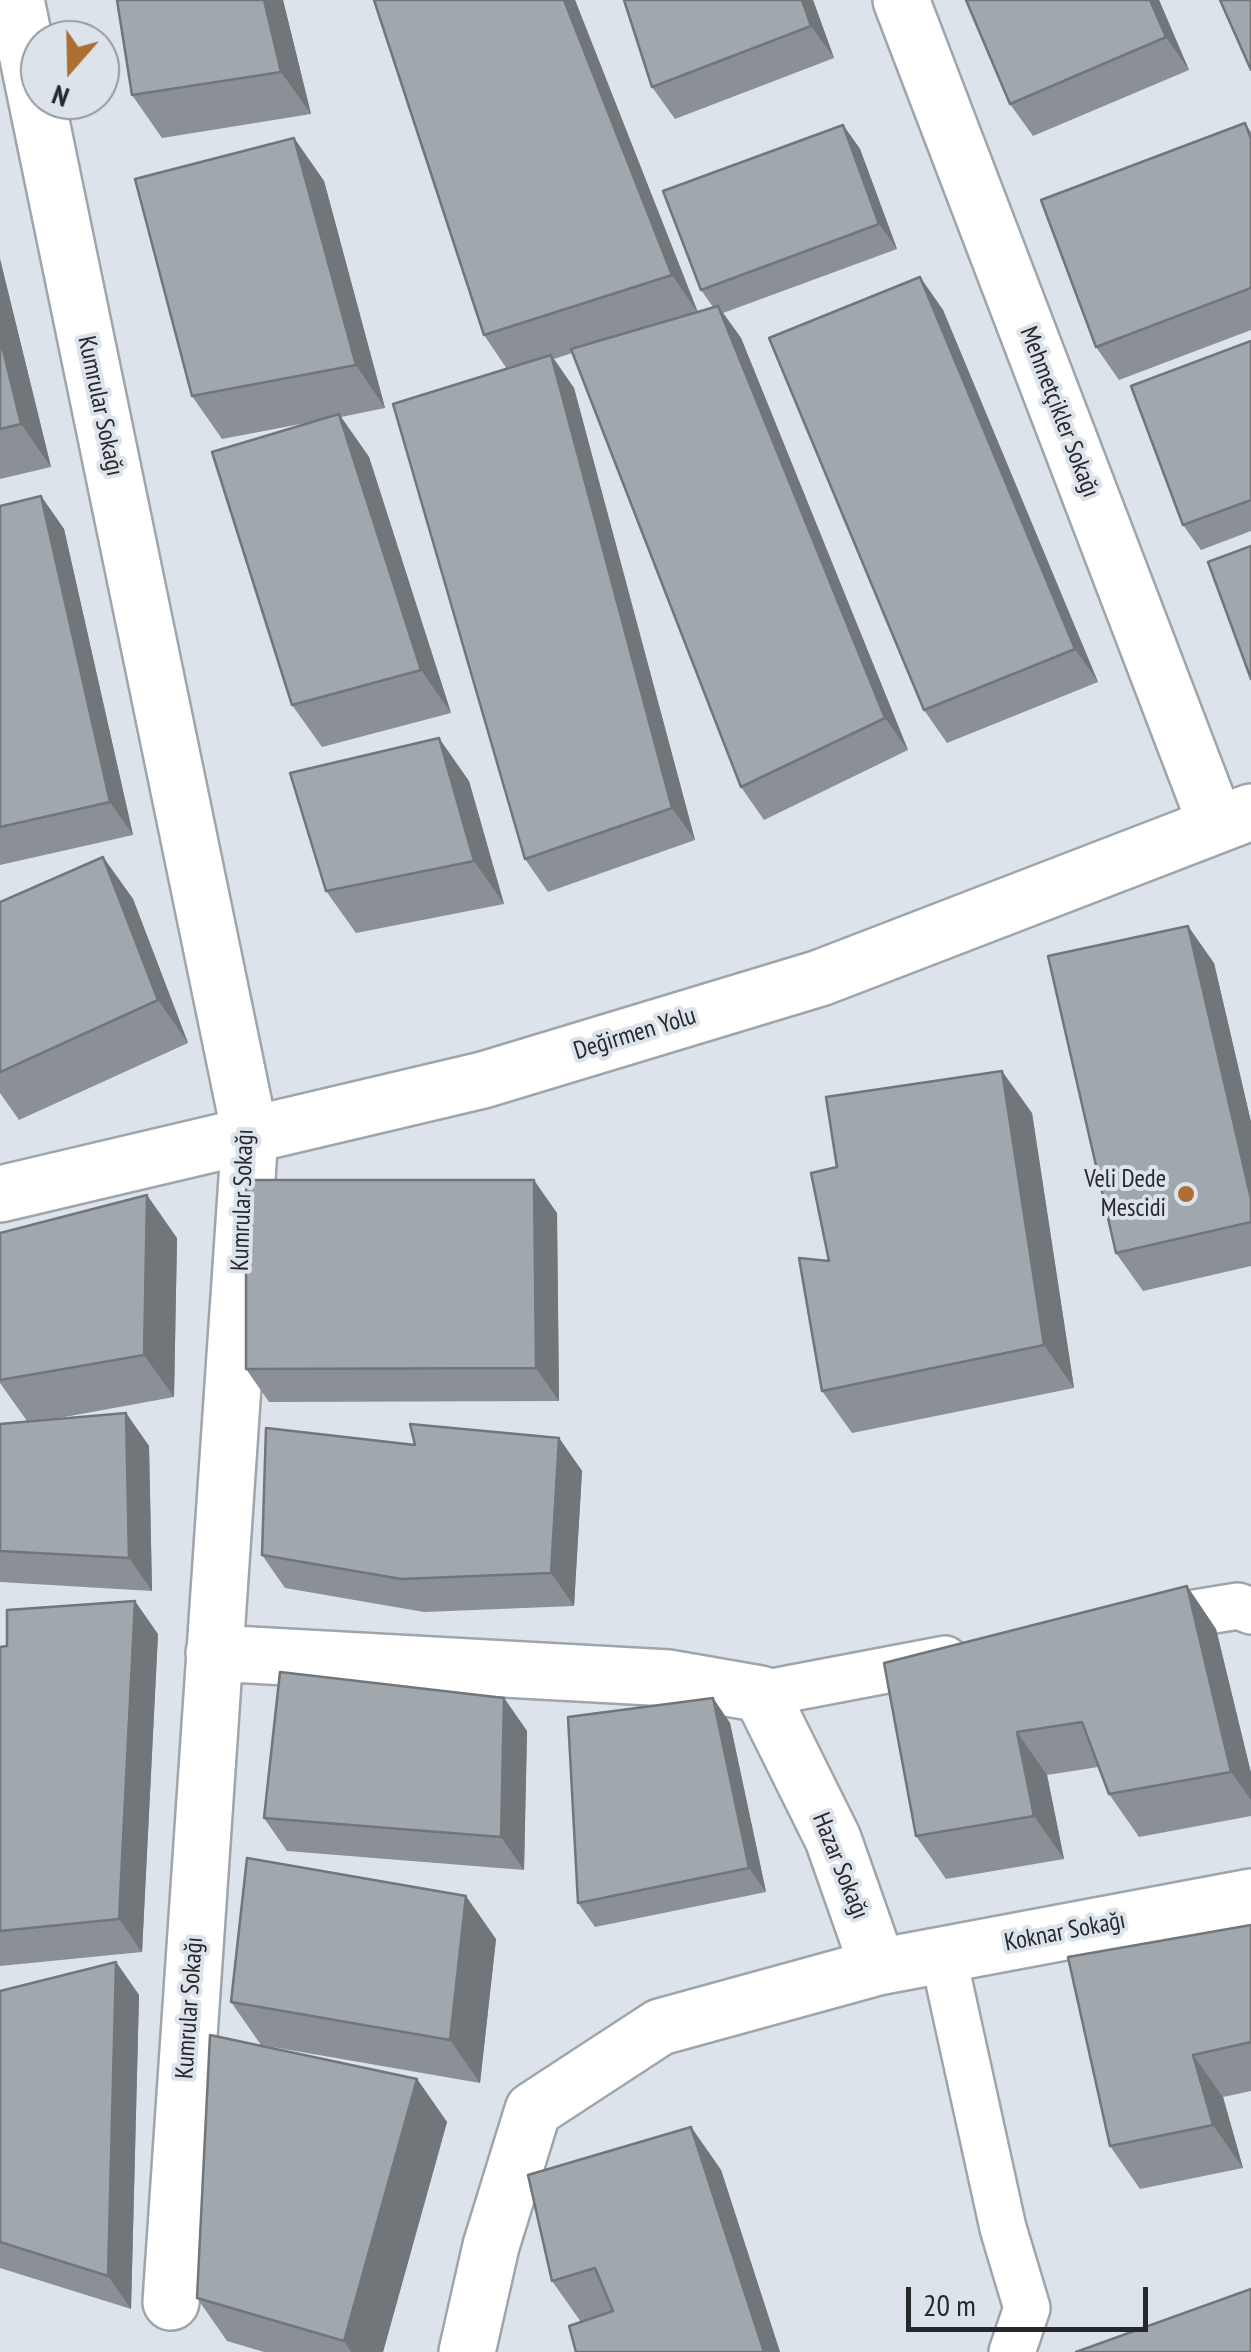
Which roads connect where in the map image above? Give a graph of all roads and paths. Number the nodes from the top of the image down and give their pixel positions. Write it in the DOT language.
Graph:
graph roads {
  1 [pos="16,0"];
  2 [pos="901,0"];
  3 [pos="1234,818"];
  4 [pos="250,1134"];
  5 [pos="0,1194"];
  6 [pos="1251,1611"];
  7 [pos="1103,1629"];
  8 [pos="989,1651"];
  9 [pos="214,1652"];
  10 [pos="762,1694"];
  11 [pos="1251,1898"];
  12 [pos="942,1955"];
  13 [pos="878,1968"];
  14 [pos="171,2302"];
  15 [pos="467,2352"];
  16 [pos="1012,2352"];
  1 -- 4 [label="street, Kumrular Sokağı"];
  2 -- 3 [label="street, Mehmetçikler Sokağı"];
  3 -- 4 [label="street, Değirmen Yolu"];
  4 -- 5 [label="street, Değirmen Yolu"];
  4 -- 9 [label="street, Kumrular Sokağı"];
  6 -- 7 [label="lane"];
  8 -- 10 [label="lane"];
  9 -- 10 [label="street"];
  9 -- 14 [label="street, Kumrular Sokağı"];
  10 -- 13 [label="street, Hazar Sokağı"];
  11 -- 12 [label="street, Koknar Sokağı"];
  12 -- 13 [label="street, Koknar Sokağı"];
  12 -- 16 [label="lane"];
  13 -- 15 [label="street"];
}
